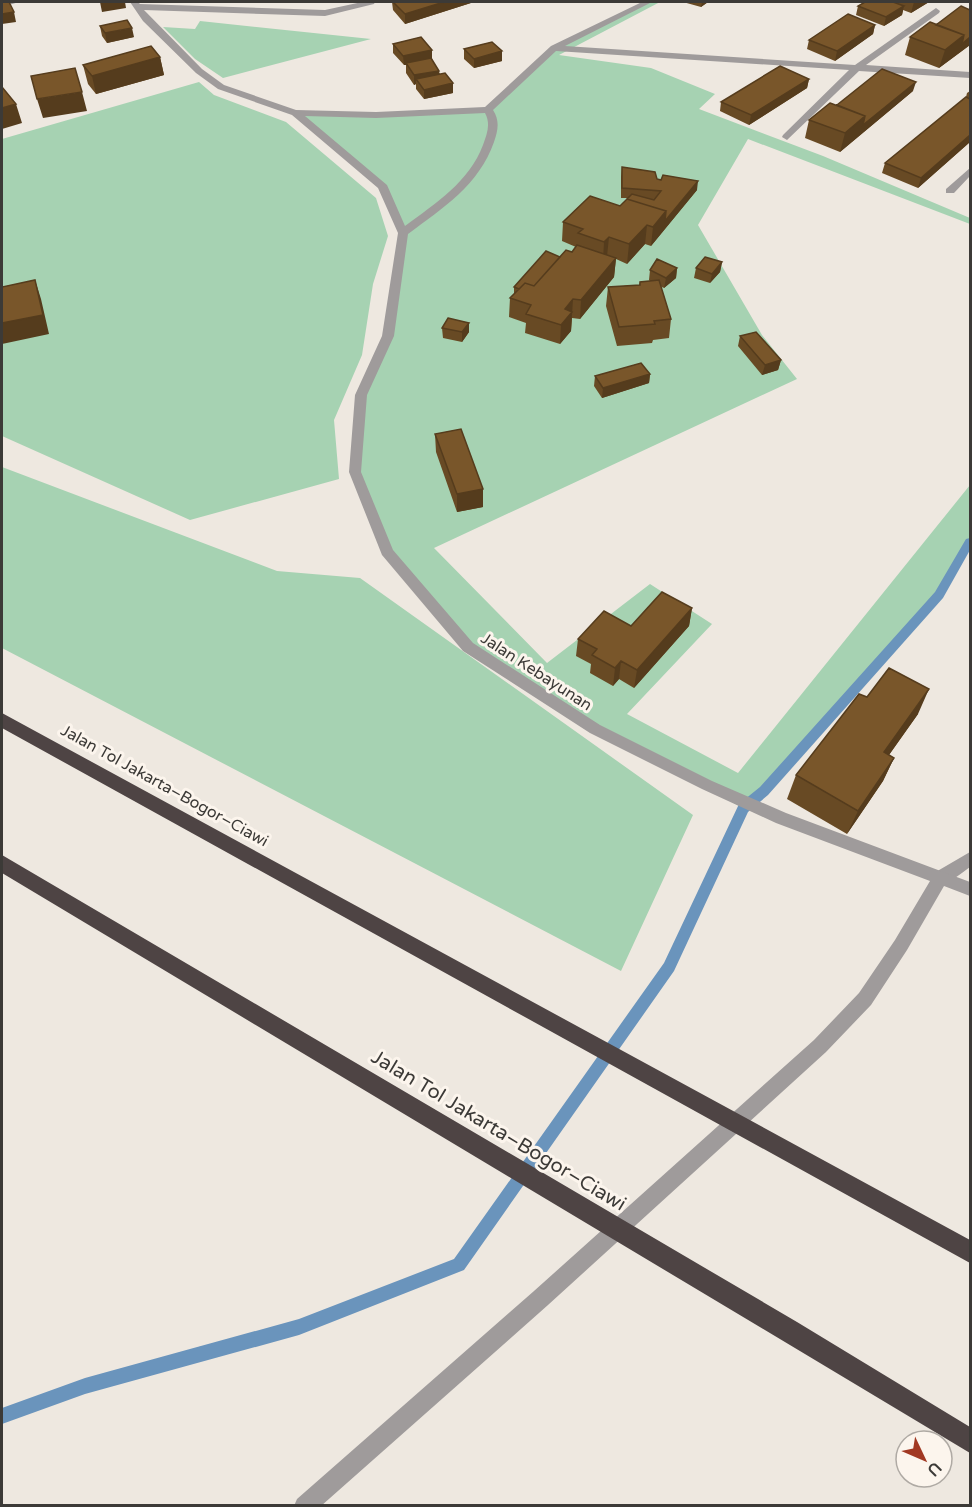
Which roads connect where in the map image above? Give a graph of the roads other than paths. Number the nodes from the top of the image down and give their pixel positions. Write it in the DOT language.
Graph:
graph roads {
  1 [pos="15,2"];
  2 [pos="371,2"];
  3 [pos="648,2"];
  4 [pos="2,4"];
  5 [pos="136,4"];
  6 [pos="936,11"];
  7 [pos="554,48"];
  8 [pos="856,68"];
  9 [pos="970,75"];
  10 [pos="488,110"];
  11 [pos="295,113"];
  12 [pos="787,137"];
  13 [pos="970,171"];
  14 [pos="950,191"];
  15 [pos="403,233"];
  16 [pos="2,720"];
  17 [pos="970,859"];
  18 [pos="2,864"];
  19 [pos="940,878"];
  20 [pos="970,889"];
  21 [pos="970,1252"];
  22 [pos="970,1441"];
  23 [pos="304,1506"];
  1 -- 4 [label="street"];
  2 -- 5 [label="street"];
  3 -- 7 [label="street"];
  5 -- 11 [label="street"];
  6 -- 8 [label="street"];
  7 -- 8 [label="street"];
  7 -- 10 [label="street"];
  8 -- 9 [label="street"];
  8 -- 12 [label="street"];
  10 -- 11 [label="street"];
  10 -- 15 [label="street"];
  11 -- 15 [label="street"];
  13 -- 14 [label="street"];
  15 -- 19 [label="street, Jalan Kebayunan"];
  16 -- 21 [label="highway, Jalan Tol Jakarta–Bogor–Ciawi"];
  17 -- 19 [label="street"];
  18 -- 22 [label="highway, Jalan Tol Jakarta–Bogor–Ciawi"];
  19 -- 20 [label="street, Jalan Kebayunan"];
  19 -- 23 [label="street"];
}
